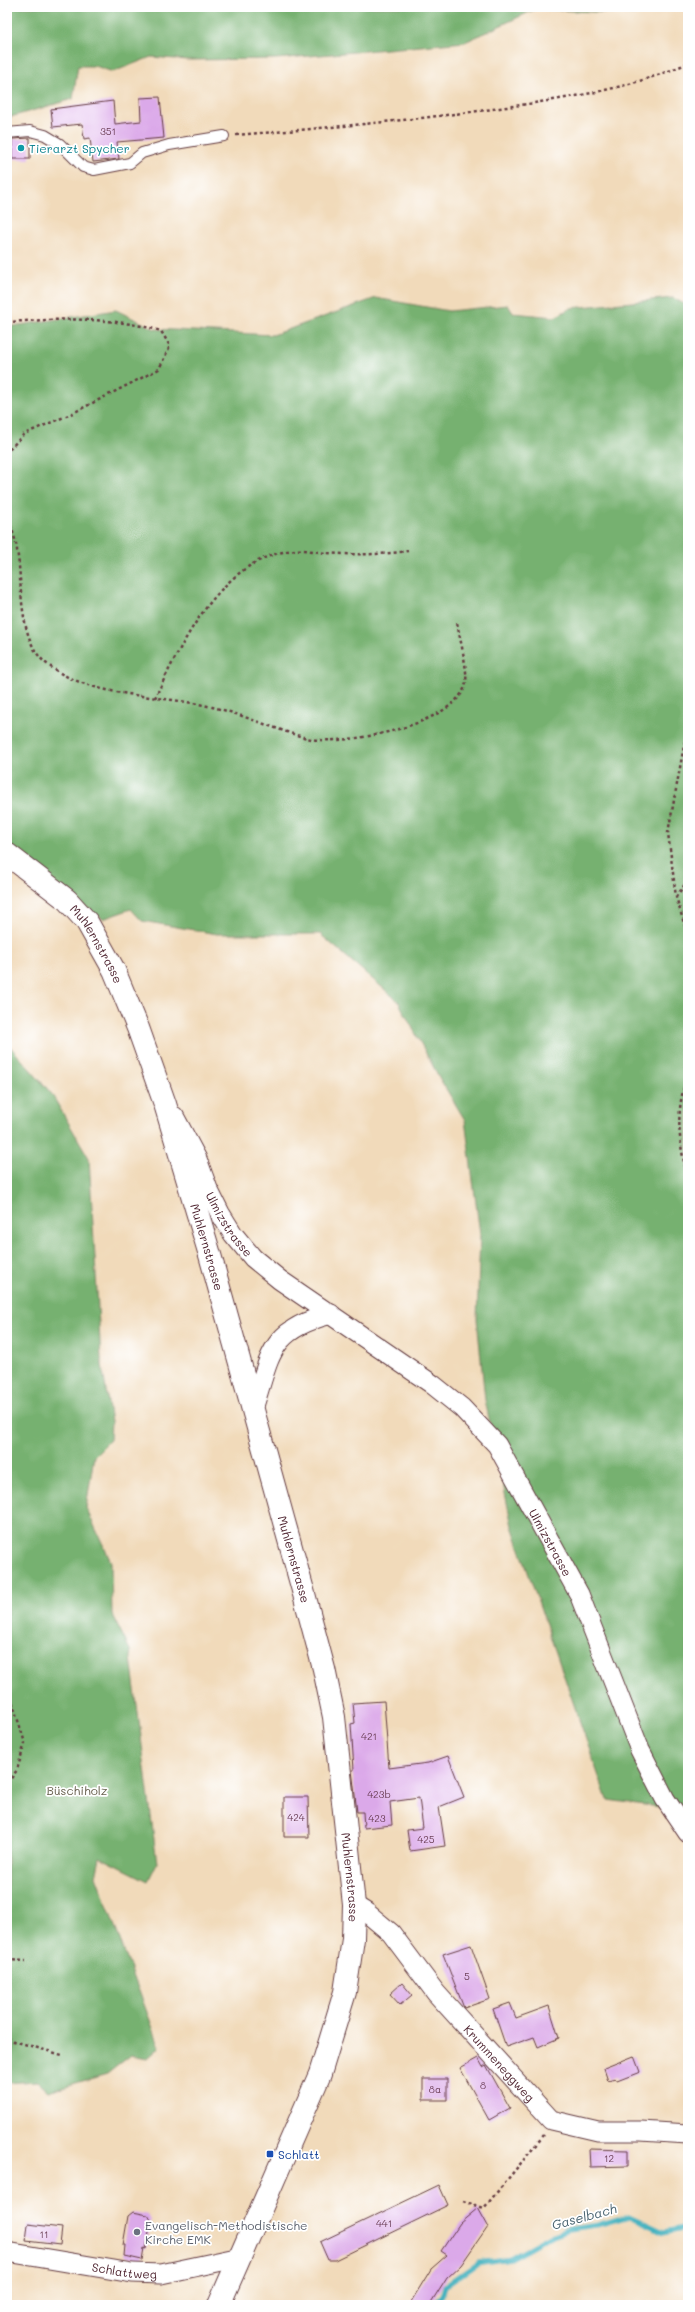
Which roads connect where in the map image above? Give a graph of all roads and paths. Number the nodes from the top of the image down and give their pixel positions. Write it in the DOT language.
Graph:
graph roads {
  1 [pos="688,63"];
  2 [pos="7,133"];
  3 [pos="224,136"];
  4 [pos="7,322"];
  5 [pos="7,452"];
  6 [pos="7,514"];
  7 [pos="408,551"];
  8 [pos="457,622"];
  9 [pos="155,698"];
  10 [pos="688,724"];
  11 [pos="7,854"];
  12 [pos="688,880"];
  13 [pos="676,897"];
  14 [pos="688,936"];
  15 [pos="688,1076"];
  16 [pos="165,1104"];
  17 [pos="688,1176"];
  18 [pos="331,1314"];
  19 [pos="253,1409"];
  20 [pos="7,1685"];
  21 [pos="7,1784"];
  22 [pos="688,1833"];
  23 [pos="354,1905"];
  24 [pos="7,1960"];
  25 [pos="26,1961"];
  26 [pos="7,2039"];
  27 [pos="62,2055"];
  28 [pos="551,2120"];
  29 [pos="688,2134"];
  30 [pos="463,2201"];
  31 [pos="7,2252"];
  32 [pos="241,2257"];
  33 [pos="219,2305"];
  1 -- 3 [label="path"];
  2 -- 3 [label="lane"];
  4 -- 5 [label="path"];
  6 -- 9 [label="path"];
  7 -- 9 [label="path"];
  8 -- 9 [label="path"];
  10 -- 13 [label="path"];
  11 -- 16 [label="street, Muhlernstrasse"];
  12 -- 13 [label="path"];
  13 -- 14 [label="path"];
  15 -- 17 [label="path"];
  16 -- 18 [label="street, Ulmizstrasse"];
  16 -- 19 [label="street, Muhlernstrasse"];
  18 -- 19 [label="street"];
  18 -- 22 [label="street, Ulmizstrasse"];
  19 -- 23 [label="street, Muhlernstrasse"];
  20 -- 21 [label="path"];
  23 -- 28 [label="street, Krummeneggweg"];
  23 -- 32 [label="street, Muhlernstrasse"];
  24 -- 25 [label="path"];
  26 -- 27 [label="path"];
  28 -- 29 [label="street"];
  28 -- 30 [label="path"];
  31 -- 32 [label="street, Schlattweg"];
  32 -- 33 [label="street, Muhlernstrasse"];
}
